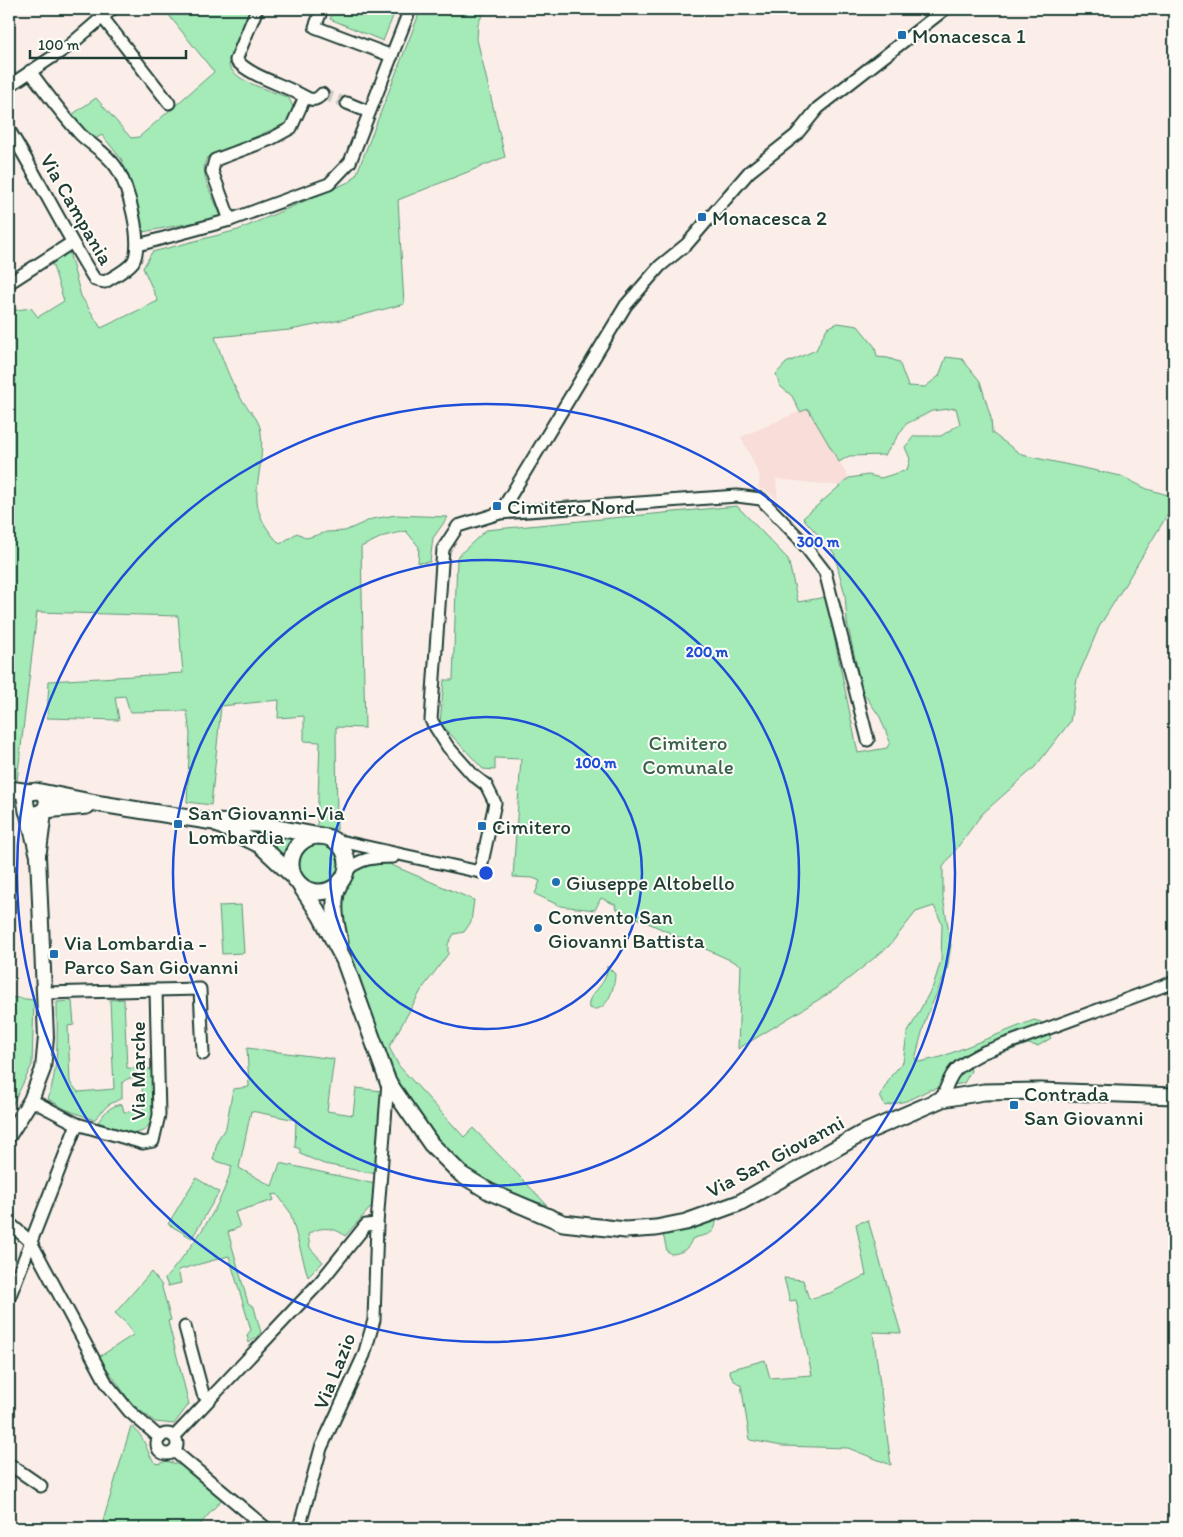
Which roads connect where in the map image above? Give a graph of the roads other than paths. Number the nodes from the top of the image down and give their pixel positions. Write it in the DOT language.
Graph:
graph roads {
  1 [pos="96,9"];
  2 [pos="112,9"];
  3 [pos="257,9"];
  4 [pos="322,9"];
  5 [pos="410,9"];
  6 [pos="945,9"];
  7 [pos="103,19"];
  8 [pos="392,56"];
  9 [pos="30,71"];
  10 [pos="9,86"];
  11 [pos="322,94"];
  12 [pos="304,97"];
  13 [pos="169,103"];
  14 [pos="347,103"];
  15 [pos="369,112"];
  16 [pos="9,130"];
  17 [pos="230,220"];
  18 [pos="71,243"];
  19 [pos="138,245"];
  20 [pos="9,283"];
  21 [pos="500,513"];
  22 [pos="868,740"];
  23 [pos="9,789"];
  24 [pos="37,793"];
  25 [pos="9,799"];
  26 [pos="101,804"];
  27 [pos="26,810"];
  28 [pos="44,811"];
  29 [pos="214,822"];
  30 [pos="261,825"];
  31 [pos="326,837"];
  32 [pos="266,851"];
  33 [pos="38,856"];
  34 [pos="415,858"];
  35 [pos="343,876"];
  36 [pos="297,881"];
  37 [pos="344,960"];
  38 [pos="1174,982"];
  39 [pos="156,990"];
  40 [pos="45,993"];
  41 [pos="203,1054"];
  42 [pos="388,1082"];
  43 [pos="1174,1096"];
  44 [pos="942,1099"];
  45 [pos="31,1100"];
  46 [pos="77,1124"];
  47 [pos="9,1135"];
  48 [pos="9,1223"];
  49 [pos="377,1224"];
  50 [pos="31,1242"];
  51 [pos="9,1298"];
  52 [pos="185,1327"];
  53 [pos="209,1399"];
  54 [pos="174,1437"];
  55 [pos="160,1438"];
  56 [pos="174,1451"];
  57 [pos="9,1464"];
  58 [pos="41,1486"];
  59 [pos="266,1528"];
  60 [pos="300,1528"];
  1 -- 7 [label="street"];
  2 -- 7 [label="street"];
  3 -- 12 [label="street"];
  4 -- 8 [label="street"];
  5 -- 8 [label="street, Via Campania"];
  6 -- 21 [label="street"];
  7 -- 9 [label="street"];
  7 -- 13 [label="street"];
  8 -- 15 [label="street, Via Campania"];
  9 -- 10 [label="street"];
  9 -- 19 [label="street, Via Campania"];
  11 -- 12 [label="street"];
  12 -- 17 [label="street"];
  14 -- 15 [label="street"];
  15 -- 17 [label="street, Via Campania"];
  16 -- 18 [label="street, Via Campania"];
  17 -- 19 [label="street, Via Campania"];
  18 -- 19 [label="street, Via Campania"];
  18 -- 20 [label="street"];
  21 -- 22 [label="street"];
  21 -- 34 [label="street"];
  23 -- 24 [label="main road, Via San Giovanni"];
  24 -- 26 [label="main road, Via San Giovanni"];
  24 -- 27 [label="main road"];
  24 -- 28 [label="main road"];
  25 -- 27 [label="main road"];
  26 -- 28 [label="main road, Via San Giovanni"];
  26 -- 29 [label="main road, Via San Giovanni"];
  27 -- 28 [label="main road"];
  27 -- 33 [label="street"];
  28 -- 33 [label="street"];
  29 -- 30 [label="main road, Via San Giovanni"];
  29 -- 32 [label="main road, Via San Giovanni"];
  30 -- 31 [label="main road, Via San Giovanni"];
  30 -- 32 [label="main road"];
  31 -- 34 [label="street"];
  31 -- 35 [label="main road"];
  31 -- 36 [label="main road"];
  32 -- 36 [label="main road, Via San Giovanni"];
  33 -- 40 [label="street"];
  34 -- 35 [label="street"];
  35 -- 36 [label="main road"];
  35 -- 37 [label="main road, Via San Giovanni"];
  36 -- 37 [label="main road, Via San Giovanni"];
  37 -- 42 [label="main road, Via San Giovanni"];
  38 -- 44 [label="street"];
  39 -- 40 [label="street, Via Marche"];
  39 -- 41 [label="street, Via Marche"];
  39 -- 46 [label="street, Via Marche"];
  40 -- 45 [label="street"];
  42 -- 44 [label="main road, Via San Giovanni"];
  42 -- 49 [label="street, Via Lazio"];
  43 -- 44 [label="main road, Via San Giovanni"];
  45 -- 46 [label="street, Via Marche"];
  45 -- 47 [label="street"];
  46 -- 50 [label="street"];
  48 -- 50 [label="street"];
  49 -- 53 [label="street"];
  49 -- 60 [label="street, Via Lazio"];
  50 -- 51 [label="street"];
  50 -- 55 [label="street"];
  52 -- 53 [label="street"];
  53 -- 54 [label="street"];
  54 -- 55 [label="street"];
  54 -- 56 [label="street"];
  55 -- 56 [label="street"];
  56 -- 59 [label="street"];
  57 -- 58 [label="street"];
}
